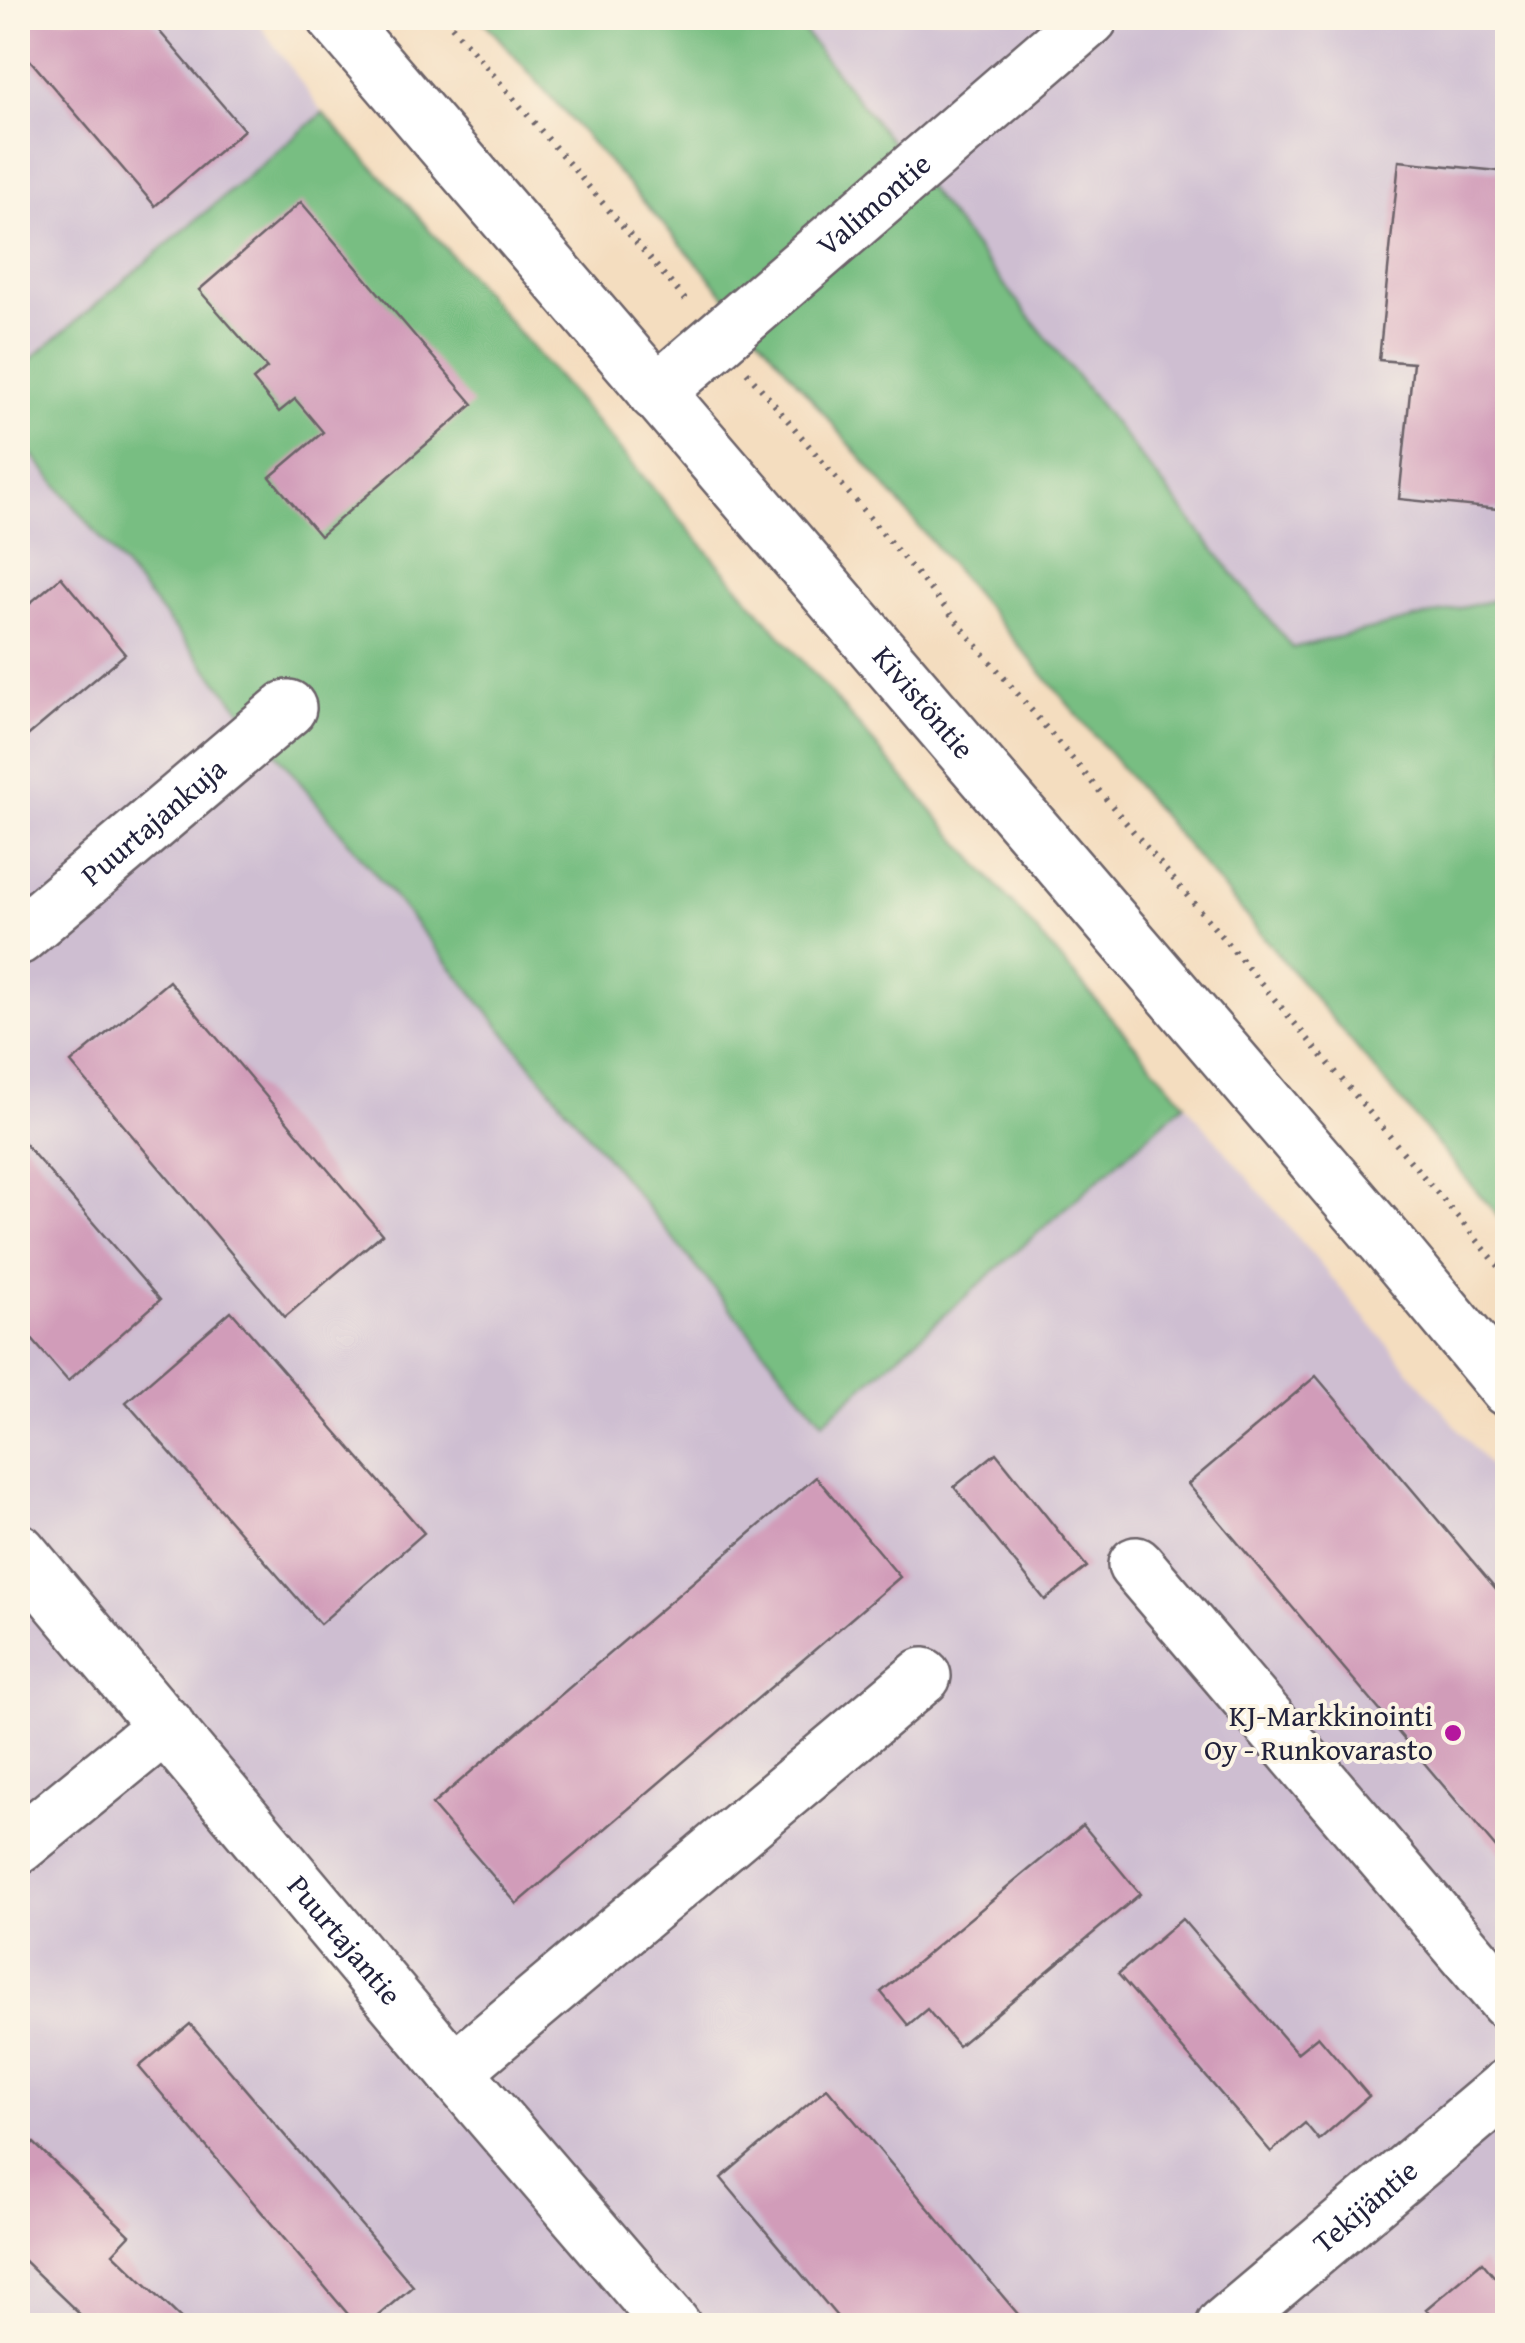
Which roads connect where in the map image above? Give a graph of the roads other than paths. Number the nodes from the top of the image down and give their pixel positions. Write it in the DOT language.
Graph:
graph roads {
  1 [pos="336,18"];
  2 [pos="1090,18"];
  3 [pos="656,393"];
  4 [pos="288,708"];
  5 [pos="18,937"];
  6 [pos="1508,1390"];
  7 [pos="18,1551"];
  8 [pos="1136,1565"];
  9 [pos="923,1676"];
  10 [pos="166,1725"];
  11 [pos="18,1846"];
  12 [pos="1508,2002"];
  13 [pos="454,2071"];
  14 [pos="1508,2086"];
  15 [pos="673,2326"];
  16 [pos="1224,2326"];
  1 -- 3 [label="street, Kivistöntie"];
  2 -- 3 [label="street, Valimontie"];
  3 -- 6 [label="street, Kivistöntie"];
  4 -- 5 [label="street, Puurtajankuja"];
  7 -- 10 [label="street, Puurtajantie"];
  8 -- 12 [label="street"];
  9 -- 13 [label="street"];
  10 -- 11 [label="street"];
  10 -- 13 [label="street, Puurtajantie"];
  13 -- 15 [label="street, Puurtajantie"];
  14 -- 16 [label="street, Tekijäntie"];
}
